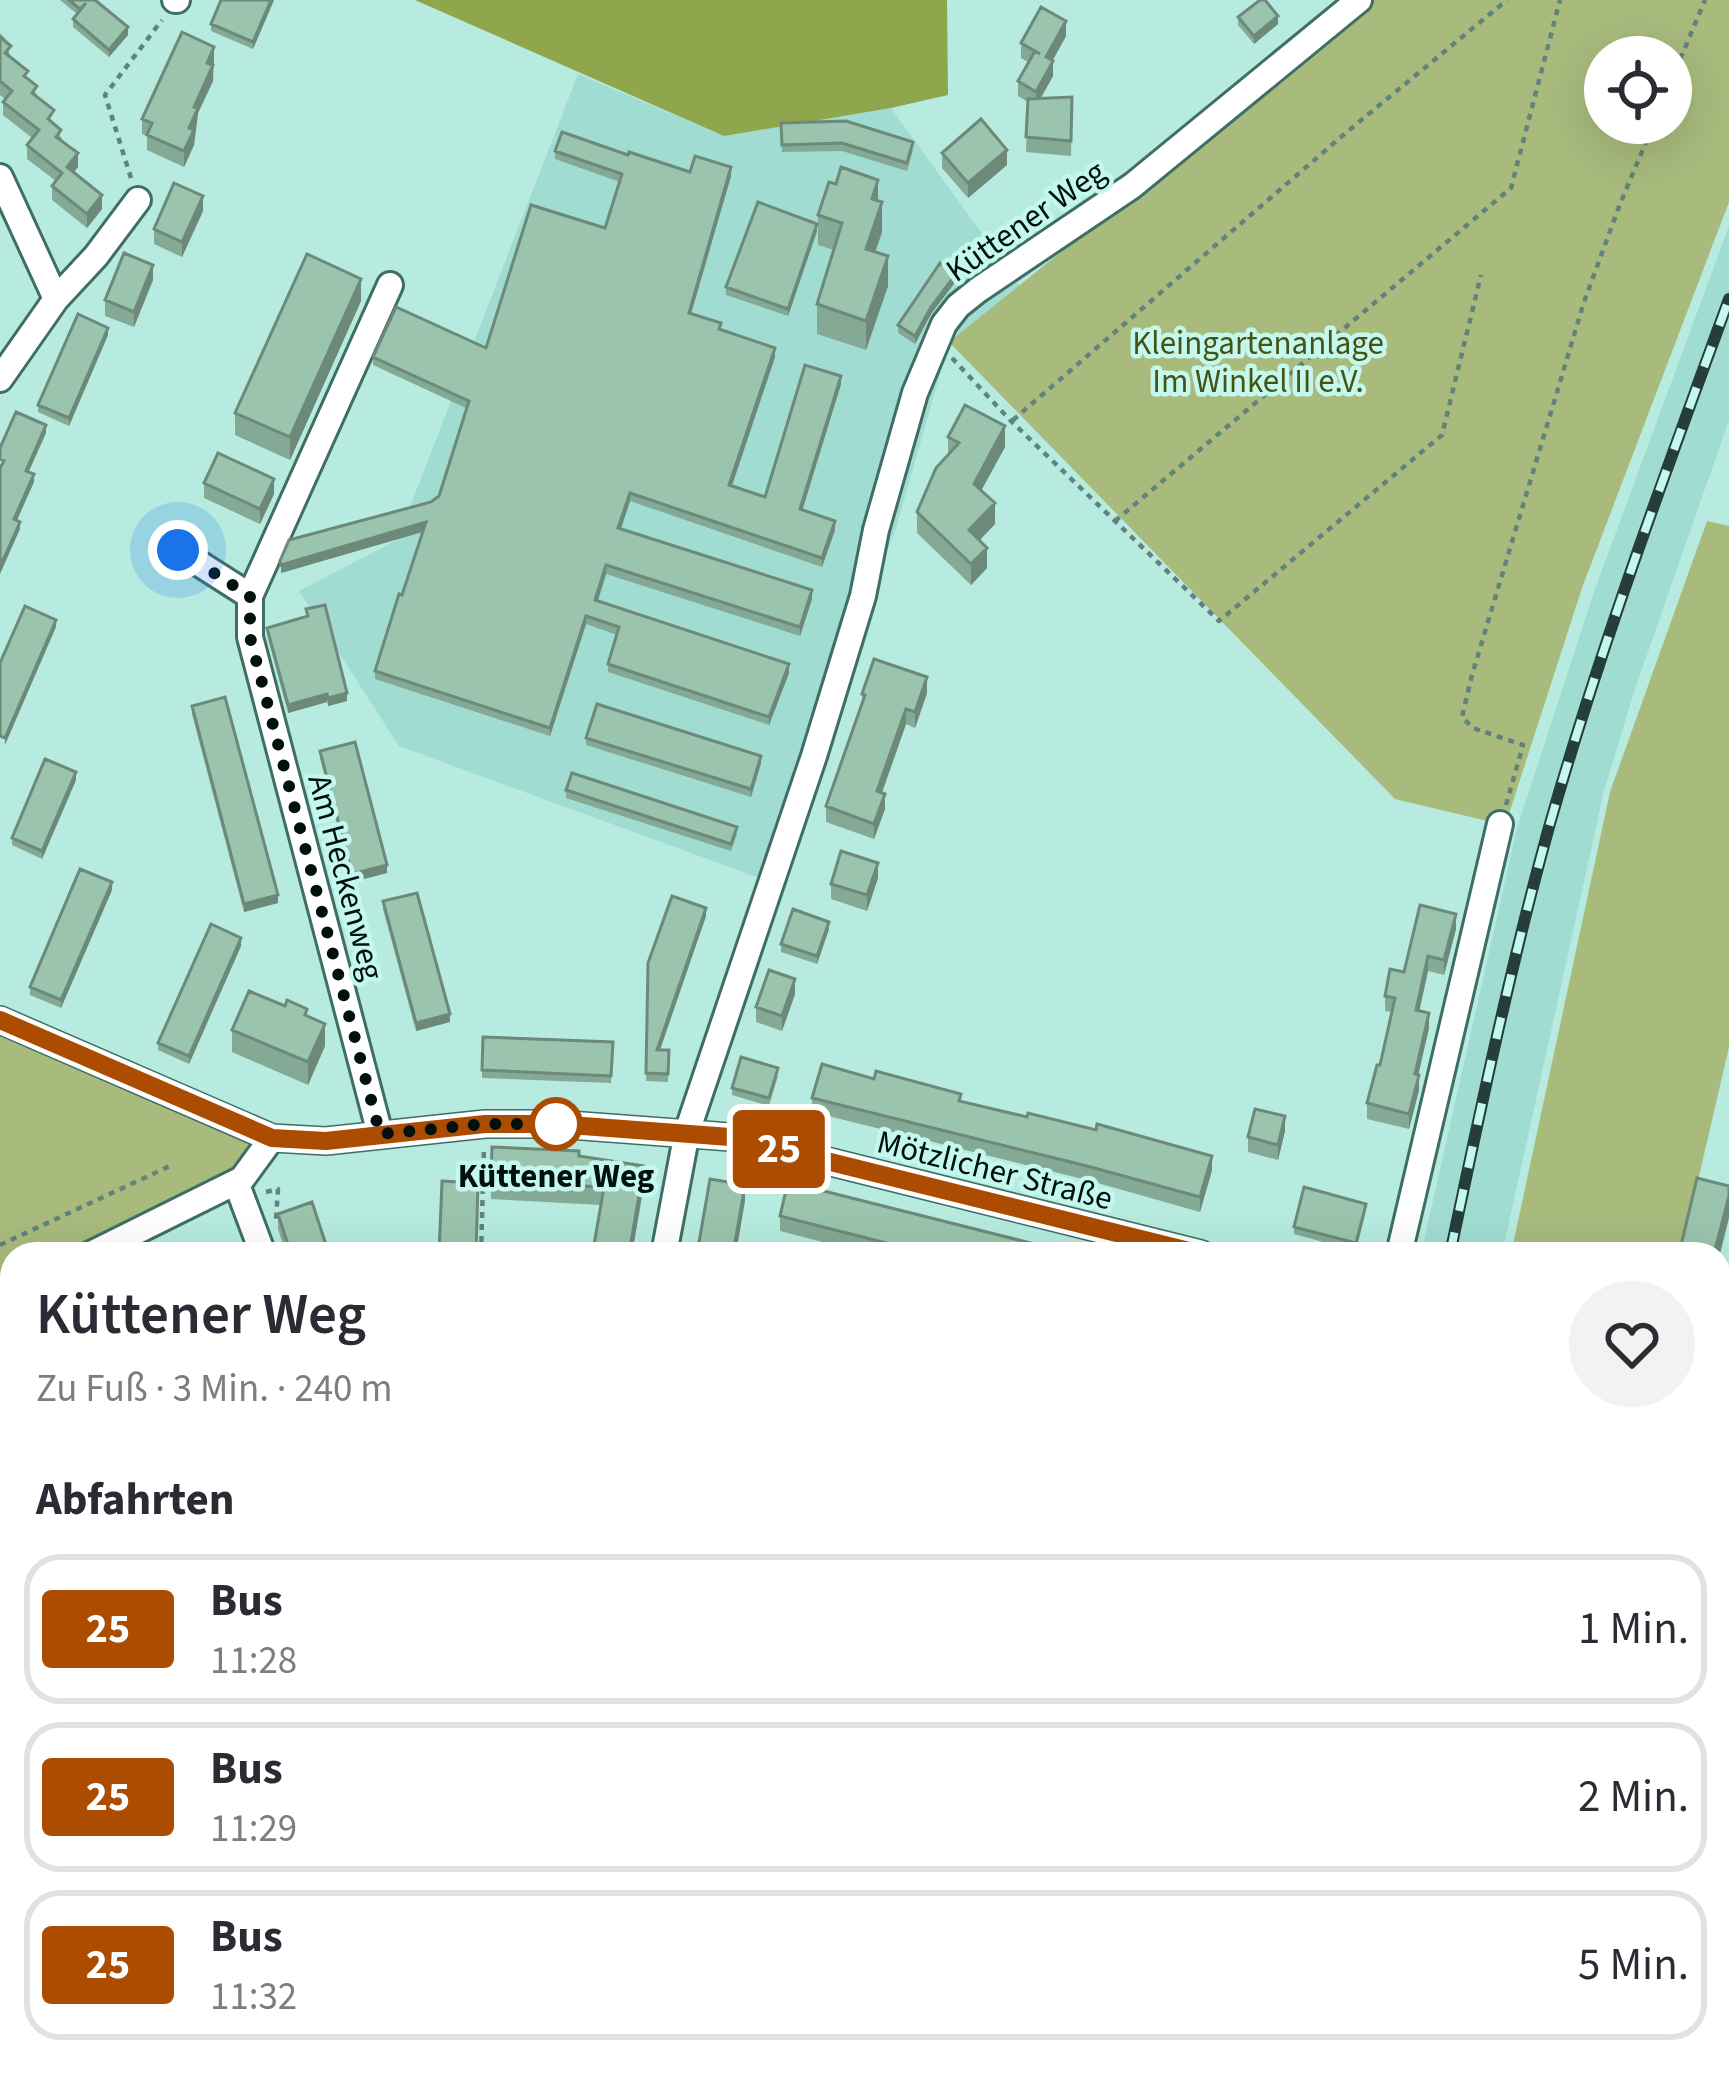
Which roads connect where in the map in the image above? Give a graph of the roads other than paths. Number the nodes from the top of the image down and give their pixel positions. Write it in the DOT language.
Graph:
graph roads {
  1 [pos="1359,0"];
  2 [pos="0,178"];
  3 [pos="138,200"];
  4 [pos="390,285"];
  5 [pos="56,299"];
  6 [pos="0,379"];
  7 [pos="178,550"];
  8 [pos="250,596"];
  9 [pos="1500,824"];
  10 [pos="0,1020"];
  11 [pos="687,1132"];
  12 [pos="380,1134"];
  13 [pos="272,1138"];
  14 [pos="236,1182"];
  15 [pos="115,1242"];
  16 [pos="258,1242"];
  17 [pos="666,1242"];
  18 [pos="1154,1242"];
  19 [pos="1402,1242"];
  1 -- 11 [label="street, Küttener Weg"];
  2 -- 5 [label="street"];
  3 -- 5 [label="street"];
  4 -- 8 [label="street"];
  5 -- 6 [label="street"];
  7 -- 8 [label="street"];
  8 -- 12 [label="street, Am Heckenweg"];
  9 -- 19 [label="street"];
  10 -- 13 [label="street"];
  11 -- 12 [label="street, Mötzlicher Straße"];
  11 -- 17 [label="street, Küttener Weg"];
  11 -- 18 [label="street, Mötzlicher Straße"];
  12 -- 13 [label="street, Mötzlicher Straße"];
  13 -- 14 [label="street"];
  14 -- 15 [label="street"];
  14 -- 16 [label="street"];
}
